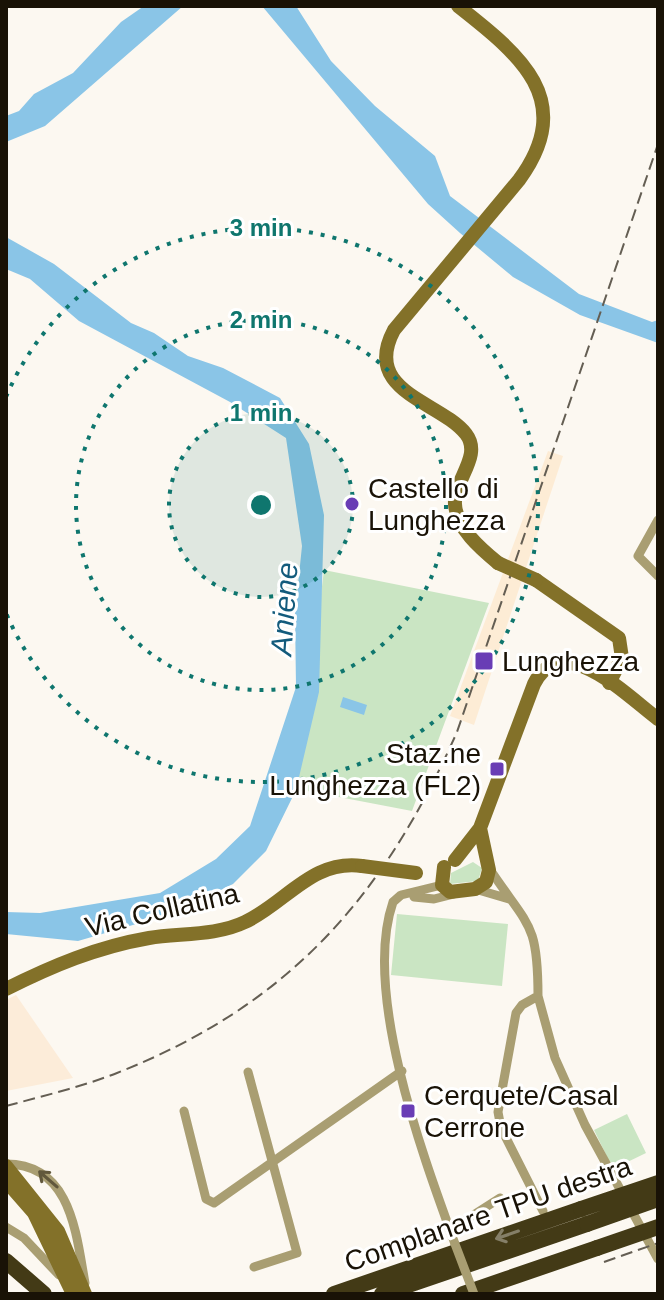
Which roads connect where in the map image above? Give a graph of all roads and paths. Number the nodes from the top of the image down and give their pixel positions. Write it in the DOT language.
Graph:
graph roads {
  1 [pos="458,6"];
  2 [pos="658,520"];
  3 [pos="658,576"];
  4 [pos="609,683"];
  5 [pos="658,719"];
  6 [pos="480,828"];
  7 [pos="486,862"];
  8 [pos="445,873"];
  9 [pos="475,889"];
  10 [pos="459,892"];
  11 [pos="403,894"];
  12 [pos="515,902"];
  13 [pos="6,989"];
  14 [pos="538,996"];
  15 [pos="402,1071"];
  16 [pos="248,1072"];
  17 [pos="184,1111"];
  18 [pos="271,1163"];
  19 [pos="6,1165"];
  20 [pos="6,1181"];
  21 [pos="658,1183"];
  22 [pos="500,1198"];
  23 [pos="658,1199"];
  24 [pos="658,1210"];
  25 [pos="543,1211"];
  26 [pos="6,1227"];
  27 [pos="589,1229"];
  28 [pos="450,1230"];
  29 [pos="654,1232"];
  30 [pos="658,1259"];
  31 [pos="6,1261"];
  32 [pos="254,1267"];
  33 [pos="6,1270"];
  34 [pos="33,1294"];
  35 [pos="44,1294"];
  36 [pos="73,1294"];
  37 [pos="86,1294"];
  38 [pos="334,1294"];
  39 [pos="382,1294"];
  40 [pos="414,1294"];
  41 [pos="463,1294"];
  42 [pos="474,1294"];
  1 -- 4 [label="street, bridge"];
  2 -- 3 [label="street"];
  4 -- 5 [label="street"];
  4 -- 6 [label="street"];
  6 -- 7 [label="street"];
  6 -- 8 [label="street"];
  7 -- 8 [label="street, Via Collatina"];
  7 -- 9 [label="street"];
  7 -- 12 [label="street"];
  8 -- 10 [label="street"];
  8 -- 11 [label="street"];
  8 -- 13 [label="street, Via Collatina, bridge"];
  9 -- 10 [label="street"];
  9 -- 12 [label="street"];
  10 -- 11 [label="street"];
  11 -- 15 [label="street"];
  12 -- 14 [label="street"];
  14 -- 25 [label="street"];
  14 -- 29 [label="street"];
  15 -- 18 [label="street"];
  15 -- 28 [label="street"];
  16 -- 18 [label="street"];
  17 -- 18 [label="street"];
  18 -- 32 [label="street"];
  19 -- 37 [label="street"];
  37 -- 19 [label="street, one-way"];
  20 -- 36 [label="street"];
  21 -- 27 [label="highway, Complanare TPU destra, bridge"];
  22 -- 28 [label="street"];
  23 -- 27 [label="highway, bridge"];
  24 -- 27 [label="highway"];
  26 -- 36 [label="street"];
  27 -- 29 [label="highway, bridge"];
  27 -- 38 [label="highway, Complanare TPU destra, one-way"];
  27 -- 39 [label="highway"];
  27 -- 40 [label="highway"];
  27 -- 41 [label="highway"];
  28 -- 42 [label="street, bridge"];
  29 -- 30 [label="street"];
  31 -- 35 [label="highway"];
  33 -- 34 [label="highway"];
}
